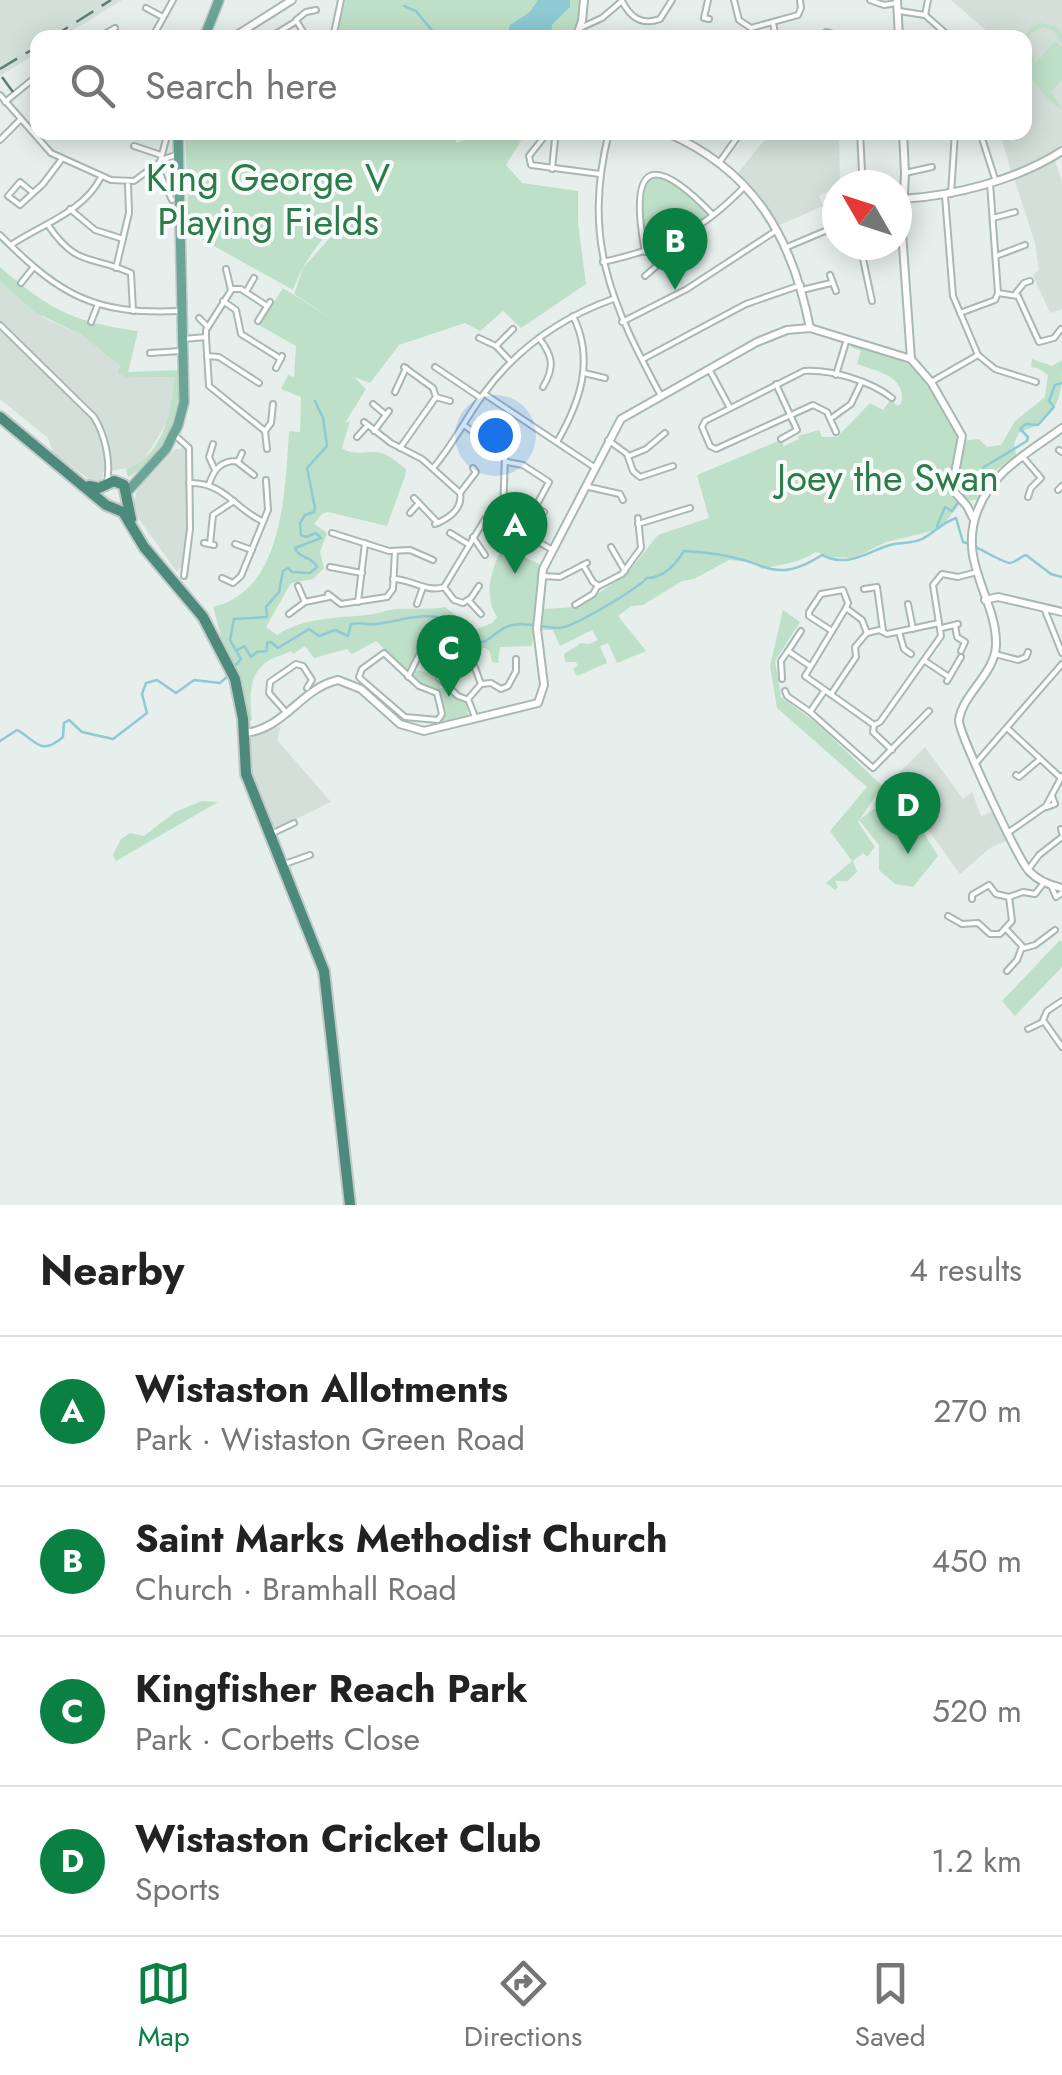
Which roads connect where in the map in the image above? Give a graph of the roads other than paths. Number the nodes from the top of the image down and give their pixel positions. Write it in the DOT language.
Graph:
graph roads {
  1 [pos="173,0"];
  2 [pos="218,0"];
  3 [pos="292,0"];
  4 [pos="341,0"];
  5 [pos="584,0"];
  6 [pos="672,0"];
  7 [pos="708,0"];
  8 [pos="734,0"];
  9 [pos="800,0"];
  10 [pos="870,0"];
  11 [pos="928,0"];
  12 [pos="622,1"];
  13 [pos="898,5"];
  14 [pos="146,8"];
  15 [pos="317,10"];
  16 [pos="925,15"];
  17 [pos="164,17"];
  18 [pos="696,19"];
  19 [pos="296,20"];
  20 [pos="773,24"];
  21 [pos="115,28"];
  22 [pos="580,28"];
  23 [pos="940,28"];
  24 [pos="111,30"];
  25 [pos="157,30"];
  26 [pos="209,30"];
  27 [pos="245,30"];
  28 [pos="282,30"];
  29 [pos="303,30"];
  30 [pos="335,30"];
  31 [pos="774,30"];
  32 [pos="899,30"];
  33 [pos="30,82"];
  34 [pos="0,95"];
  35 [pos="5,102"];
  36 [pos="20,120"];
  37 [pos="30,133"];
  38 [pos="0,140"];
  39 [pos="38,140"];
  40 [pos="166,140"];
  41 [pos="178,140"];
  42 [pos="544,140"];
  43 [pos="555,140"];
  44 [pos="606,140"];
  45 [pos="679,140"];
  46 [pos="735,140"];
  47 [pos="860,140"];
  48 [pos="904,140"];
  49 [pos="954,140"];
  50 [pos="982,140"];
  51 [pos="134,146"];
  52 [pos="1062,151"];
  53 [pos="179,154"];
  54 [pos="62,160"];
  55 [pos="159,161"];
  56 [pos="718,163"];
  57 [pos="932,168"];
  58 [pos="552,169"];
  59 [pos="862,170"];
  60 [pos="906,170"];
  61 [pos="912,172"];
  62 [pos="600,174"];
  63 [pos="102,176"];
  64 [pos="992,180"];
  65 [pos="128,182"];
  66 [pos="745,186"];
  67 [pos="32,192"];
  68 [pos="948,195"];
  69 [pos="172,200"];
  70 [pos="912,200"];
  71 [pos="70,209"];
  72 [pos="1015,212"];
  73 [pos="714,216"];
  74 [pos="994,218"];
  75 [pos="48,225"];
  76 [pos="778,230"];
  77 [pos="822,232"];
  78 [pos="0,234"];
  79 [pos="123,239"];
  80 [pos="1025,245"];
  81 [pos="11,246"];
  82 [pos="787,247"];
  83 [pos="653,250"];
  84 [pos="645,252"];
  85 [pos="996,256"];
  86 [pos="863,260"];
  87 [pos="904,260"];
  88 [pos="603,262"];
  89 [pos="34,268"];
  90 [pos="116,268"];
  91 [pos="226,269"];
  92 [pos="830,275"];
  93 [pos="644,276"];
  94 [pos="254,278"];
  95 [pos="1030,281"];
  96 [pos="21,283"];
  97 [pos="831,283"];
  98 [pos="801,287"];
  99 [pos="230,290"];
  100 [pos="836,291"];
  101 [pos="246,292"];
  102 [pos="998,293"];
  103 [pos="1016,293"];
  104 [pos="613,300"];
  105 [pos="872,301"];
  106 [pos="223,302"];
  107 [pos="98,304"];
  108 [pos="181,311"];
  109 [pos="132,312"];
  110 [pos="960,313"];
  111 [pos="573,316"];
  112 [pos="199,318"];
  113 [pos="258,321"];
  114 [pos="91,322"];
  115 [pos="622,322"];
  116 [pos="0,325"];
  117 [pos="208,328"];
  118 [pos="810,328"];
  119 [pos="513,329"];
  120 [pos="1060,329"];
  121 [pos="206,336"];
  122 [pos="479,338"];
  123 [pos="539,338"];
  124 [pos="846,338"];
  125 [pos="183,339"];
  126 [pos="496,346"];
  127 [pos="184,350"];
  128 [pos="150,354"];
  129 [pos="978,355"];
  130 [pos="207,356"];
  131 [pos="642,360"];
  132 [pos="912,360"];
  133 [pos="511,362"];
  134 [pos="435,367"];
  135 [pos="276,368"];
  136 [pos="708,370"];
  137 [pos="584,373"];
  138 [pos="836,376"];
  139 [pos="605,378"];
  140 [pos="860,382"];
  141 [pos="930,382"];
  142 [pos="1036,382"];
  143 [pos="259,384"];
  144 [pos="776,384"];
  145 [pos="543,387"];
  146 [pos="398,389"];
  147 [pos="483,396"];
  148 [pos="661,396"];
  149 [pos="436,397"];
  150 [pos="892,398"];
  151 [pos="450,401"];
  152 [pos="273,404"];
  153 [pos="376,404"];
  154 [pos="730,408"];
  155 [pos="789,414"];
  156 [pos="0,417"];
  157 [pos="832,418"];
  158 [pos="464,425"];
  159 [pos="1062,428"];
  160 [pos="264,431"];
  161 [pos="374,431"];
  162 [pos="836,432"];
  163 [pos="664,433"];
  164 [pos="174,435"];
  165 [pos="360,436"];
  166 [pos="781,439"];
  167 [pos="608,440"];
  168 [pos="558,442"];
  169 [pos="213,444"];
  170 [pos="400,448"];
  171 [pos="268,449"];
  172 [pos="242,453"];
  173 [pos="629,456"];
  174 [pos="1022,456"];
  175 [pos="238,462"];
  176 [pos="507,462"];
  177 [pos="594,466"];
  178 [pos="432,468"];
  179 [pos="473,468"];
  180 [pos="670,469"];
  181 [pos="216,470"];
  182 [pos="254,475"];
  183 [pos="266,480"];
  184 [pos="189,483"];
  185 [pos="84,484"];
  186 [pos="209,484"];
  187 [pos="116,485"];
  188 [pos="614,485"];
  189 [pos="584,486"];
  190 [pos="460,493"];
  191 [pos="612,493"];
  192 [pos="1028,497"];
  193 [pos="235,499"];
  194 [pos="685,499"];
  195 [pos="623,500"];
  196 [pos="964,502"];
  197 [pos="981,502"];
  198 [pos="109,505"];
  199 [pos="411,510"];
  200 [pos="544,512"];
  201 [pos="503,516"];
  202 [pos="263,521"];
  203 [pos="973,524"];
  204 [pos="132,526"];
  205 [pos="332,533"];
  206 [pos="452,535"];
  207 [pos="473,537"];
  208 [pos="365,543"];
  209 [pos="209,544"];
  210 [pos="235,544"];
  211 [pos="468,544"];
  212 [pos="551,549"];
  213 [pos="252,550"];
  214 [pos="394,551"];
  215 [pos="485,555"];
  216 [pos="603,556"];
  217 [pos="433,560"];
  218 [pos="332,565"];
  219 [pos="625,570"];
  220 [pos="976,572"];
  221 [pos="362,573"];
  222 [pos="184,576"];
  223 [pos="541,576"];
  224 [pos="222,578"];
  225 [pos="393,579"];
  226 [pos="298,586"];
  227 [pos="598,586"];
  228 [pos="424,588"];
  229 [pos="444,588"];
  230 [pos="480,588"];
  231 [pos="864,589"];
  232 [pos="469,600"];
  233 [pos="985,600"];
  234 [pos="305,602"];
  235 [pos="358,602"];
  236 [pos="576,603"];
  237 [pos="416,604"];
  238 [pos="908,604"];
  239 [pos="846,608"];
  240 [pos="1044,608"];
  241 [pos="477,612"];
  242 [pos="1061,612"];
  243 [pos="296,618"];
  244 [pos="1050,622"];
  245 [pos="941,625"];
  246 [pos="913,628"];
  247 [pos="801,631"];
  248 [pos="832,631"];
  249 [pos="883,631"];
  250 [pos="900,632"];
  251 [pos="867,633"];
  252 [pos="788,651"];
  253 [pos="1028,652"];
  254 [pos="1062,653"];
  255 [pos="911,654"];
  256 [pos="994,654"];
  257 [pos="925,661"];
  258 [pos="519,663"];
  259 [pos="1062,664"];
  260 [pos="810,666"];
  261 [pos="408,677"];
  262 [pos="438,678"];
  263 [pos="782,678"];
  264 [pos="481,684"];
  265 [pos="307,688"];
  266 [pos="785,692"];
  267 [pos="828,692"];
  268 [pos="468,699"];
  269 [pos="929,711"];
  270 [pos="810,712"];
  271 [pos="288,715"];
  272 [pos="476,720"];
  273 [pos="874,724"];
  274 [pos="1007,728"];
  275 [pos="244,729"];
  276 [pos="892,750"];
  277 [pos="1039,760"];
  278 [pos="976,762"];
  279 [pos="1061,777"];
  280 [pos="1018,778"];
  281 [pos="294,823"];
  282 [pos="1009,832"];
  283 [pos="1062,833"];
  284 [pos="269,834"];
  285 [pos="310,855"];
  286 [pos="282,865"];
  287 [pos="1028,870"];
  288 [pos="1047,884"];
  289 [pos="965,888"];
  290 [pos="1062,890"];
  291 [pos="1009,897"];
  292 [pos="948,916"];
  293 [pos="1045,925"];
  294 [pos="1006,930"];
  295 [pos="1022,948"];
  296 [pos="1007,968"];
  297 [pos="1062,1001"];
  298 [pos="1043,1022"];
  299 [pos="1028,1030"];
  300 [pos="1062,1047"];
  301 [pos="350,1205"];
  1 -- 17 [label="street"];
  2 -- 26 [label="main road"];
  3 -- 27 [label="street"];
  4 -- 30 [label="street"];
  5 -- 22 [label="street"];
  6 -- 12 [label="street"];
  7 -- 18 [label="street"];
  8 -- 20 [label="street"];
  9 -- 20 [label="street"];
  10 -- 13 [label="street"];
  11 -- 16 [label="street"];
  12 -- 22 [label="street"];
  13 -- 16 [label="street"];
  13 -- 32 [label="street"];
  14 -- 17 [label="street"];
  15 -- 19 [label="street"];
  16 -- 23 [label="street"];
  17 -- 25 [label="street"];
  19 -- 28 [label="street"];
  19 -- 29 [label="street"];
  20 -- 31 [label="street"];
  21 -- 24 [label="street"];
  33 -- 35 [label="street"];
  34 -- 35 [label="street"];
  35 -- 36 [label="street"];
  36 -- 37 [label="street"];
  36 -- 38 [label="street"];
  39 -- 54 [label="street"];
  40 -- 55 [label="street"];
  41 -- 53 [label="main road"];
  42 -- 58 [label="street"];
  43 -- 58 [label="street"];
  44 -- 62 [label="street"];
  45 -- 56 [label="street"];
  46 -- 56 [label="street"];
  47 -- 59 [label="street"];
  48 -- 60 [label="street"];
  49 -- 68 [label="street"];
  50 -- 64 [label="street"];
  51 -- 55 [label="street"];
  52 -- 64 [label="street"];
  53 -- 55 [label="street"];
  53 -- 108 [label="main road"];
  54 -- 63 [label="street"];
  54 -- 67 [label="street"];
  55 -- 65 [label="street"];
  55 -- 69 [label="street"];
  56 -- 66 [label="street"];
  57 -- 61 [label="street"];
  58 -- 62 [label="street"];
  62 -- 88 [label="street"];
  63 -- 65 [label="street"];
  63 -- 71 [label="street"];
  64 -- 68 [label="street"];
  64 -- 74 [label="street"];
  65 -- 79 [label="street"];
  66 -- 73 [label="street"];
  66 -- 76 [label="street"];
  67 -- 67 [label="street"];
  68 -- 70 [label="street"];
  68 -- 110 [label="street"];
  71 -- 75 [label="street"];
  71 -- 79 [label="street"];
  72 -- 74 [label="street"];
  73 -- 83 [label="street"];
  73 -- 84 [label="street"];
  74 -- 85 [label="street"];
  75 -- 81 [label="street"];
  75 -- 90 [label="street"];
  76 -- 82 [label="street"];
  76 -- 115 [label="street"];
  77 -- 82 [label="street"];
  78 -- 81 [label="street"];
  79 -- 90 [label="street"];
  80 -- 85 [label="street"];
  81 -- 89 [label="street"];
  82 -- 98 [label="street"];
  83 -- 84 [label="street"];
  83 -- 93 [label="street"];
  84 -- 88 [label="street"];
  85 -- 102 [label="street"];
  86 -- 105 [label="street"];
  87 -- 132 [label="street"];
  88 -- 104 [label="street"];
  89 -- 96 [label="street"];
  89 -- 107 [label="street"];
  90 -- 109 [label="street"];
  91 -- 99 [label="street"];
  92 -- 97 [label="street"];
  94 -- 101 [label="street"];
  95 -- 103 [label="street"];
  97 -- 98 [label="street"];
  97 -- 100 [label="street"];
  98 -- 118 [label="street"];
  98 -- 131 [label="street"];
  99 -- 101 [label="street"];
  99 -- 106 [label="street"];
  101 -- 113 [label="street"];
  102 -- 103 [label="street"];
  102 -- 110 [label="street"];
  103 -- 120 [label="street"];
  104 -- 111 [label="street"];
  104 -- 115 [label="street"];
  106 -- 117 [label="street"];
  106 -- 135 [label="street"];
  107 -- 109 [label="street"];
  107 -- 114 [label="street"];
  108 -- 109 [label="street"];
  108 -- 125 [label="main road"];
  110 -- 129 [label="street"];
  111 -- 123 [label="street"];
  111 -- 137 [label="street"];
  112 -- 117 [label="street"];
  115 -- 131 [label="street"];
  116 -- 187 [label="street"];
  117 -- 121 [label="street"];
  118 -- 124 [label="street"];
  118 -- 136 [label="street"];
  119 -- 126 [label="street"];
  121 -- 125 [label="street"];
  121 -- 130 [label="street"];
  122 -- 126 [label="street"];
  123 -- 133 [label="street"];
  123 -- 145 [label="street"];
  124 -- 132 [label="street"];
  124 -- 138 [label="street"];
  125 -- 127 [label="main road"];
  126 -- 133 [label="street"];
  127 -- 128 [label="street"];
  127 -- 164 [label="main road"];
  129 -- 141 [label="street"];
  129 -- 142 [label="street"];
  130 -- 143 [label="street"];
  130 -- 160 [label="street"];
  131 -- 148 [label="street"];
  132 -- 141 [label="street"];
  133 -- 147 [label="street"];
  134 -- 147 [label="street"];
  136 -- 148 [label="street"];
  136 -- 154 [label="street"];
  137 -- 139 [label="street"];
  137 -- 168 [label="street"];
  138 -- 140 [label="street"];
  138 -- 144 [label="street"];
  140 -- 150 [label="street"];
  140 -- 157 [label="street"];
  141 -- 196 [label="street"];
  144 -- 154 [label="street"];
  144 -- 155 [label="street"];
  146 -- 149 [label="street"];
  147 -- 158 [label="street"];
  147 -- 168 [label="street"];
  148 -- 167 [label="street"];
  149 -- 151 [label="street"];
  149 -- 170 [label="street"];
  152 -- 160 [label="street"];
  153 -- 161 [label="street"];
  154 -- 155 [label="street"];
  155 -- 157 [label="street"];
  155 -- 166 [label="street"];
  156 -- 185 [label="highway"];
  157 -- 162 [label="street"];
  158 -- 176 [label="street"];
  158 -- 178 [label="street"];
  159 -- 174 [label="street"];
  160 -- 171 [label="street"];
  161 -- 165 [label="street"];
  161 -- 170 [label="street"];
  163 -- 173 [label="street"];
  164 -- 184 [label="street"];
  164 -- 187 [label="main road"];
  167 -- 173 [label="street"];
  167 -- 177 [label="street"];
  168 -- 177 [label="street"];
  169 -- 181 [label="street"];
  170 -- 178 [label="street"];
  172 -- 175 [label="street"];
  173 -- 180 [label="street"];
  174 -- 192 [label="street"];
  174 -- 197 [label="street"];
  175 -- 181 [label="street"];
  175 -- 182 [label="street"];
  176 -- 200 [label="street"];
  176 -- 201 [label="street"];
  177 -- 189 [label="street"];
  178 -- 190 [label="street"];
  179 -- 190 [label="street"];
  181 -- 186 [label="street"];
  183 -- 202 [label="street"];
  184 -- 186 [label="street"];
  184 -- 222 [label="street"];
  185 -- 187 [label="highway"];
  185 -- 198 [label="highway"];
  186 -- 193 [label="street"];
  187 -- 198 [label="highway"];
  187 -- 198 [label="highway"];
  187 -- 204 [label="highway"];
  188 -- 191 [label="street"];
  189 -- 191 [label="street"];
  189 -- 212 [label="street"];
  190 -- 199 [label="street"];
  191 -- 195 [label="street"];
  193 -- 202 [label="street"];
  193 -- 209 [label="street"];
  194 -- 219 [label="street"];
  196 -- 197 [label="street"];
  196 -- 203 [label="street"];
  197 -- 203 [label="street"];
  198 -- 204 [label="highway"];
  201 -- 207 [label="street"];
  201 -- 212 [label="street"];
  202 -- 213 [label="street"];
  203 -- 220 [label="street"];
  204 -- 275 [label="highway"];
  205 -- 208 [label="street"];
  206 -- 211 [label="street"];
  207 -- 211 [label="street"];
  207 -- 215 [label="street"];
  208 -- 214 [label="street"];
  208 -- 221 [label="street"];
  210 -- 213 [label="street"];
  211 -- 229 [label="street"];
  212 -- 223 [label="street"];
  213 -- 224 [label="street"];
  214 -- 217 [label="street"];
  214 -- 225 [label="street"];
  216 -- 219 [label="street"];
  218 -- 221 [label="street"];
  219 -- 227 [label="street"];
  220 -- 233 [label="street"];
  220 -- 245 [label="street"];
  221 -- 235 [label="street"];
  223 -- 227 [label="street"];
  223 -- 272 [label="street"];
  225 -- 228 [label="street"];
  225 -- 235 [label="street"];
  226 -- 234 [label="street"];
  227 -- 236 [label="street"];
  228 -- 229 [label="street"];
  228 -- 237 [label="street"];
  229 -- 232 [label="street"];
  230 -- 232 [label="street"];
  231 -- 249 [label="street"];
  232 -- 241 [label="street"];
  233 -- 240 [label="street"];
  233 -- 256 [label="street"];
  234 -- 235 [label="street"];
  234 -- 243 [label="street"];
  238 -- 246 [label="street"];
  239 -- 248 [label="street"];
  239 -- 248 [label="street"];
  239 -- 251 [label="street"];
  240 -- 242 [label="street"];
  240 -- 244 [label="street"];
  242 -- 244 [label="street"];
  244 -- 254 [label="street"];
  245 -- 246 [label="street"];
  245 -- 257 [label="street"];
  245 -- 257 [label="street"];
  246 -- 250 [label="street"];
  247 -- 252 [label="street"];
  248 -- 260 [label="street"];
  249 -- 250 [label="street"];
  249 -- 251 [label="street"];
  250 -- 255 [label="street"];
  251 -- 267 [label="street"];
  252 -- 260 [label="street"];
  252 -- 263 [label="street"];
  253 -- 256 [label="street"];
  256 -- 278 [label="street"];
  257 -- 273 [label="street"];
  258 -- 264 [label="street"];
  259 -- 274 [label="street"];
  260 -- 267 [label="street"];
  261 -- 261 [label="street"];
  261 -- 264 [label="street"];
  262 -- 268 [label="street"];
  264 -- 268 [label="street"];
  265 -- 271 [label="street"];
  266 -- 270 [label="street"];
  267 -- 270 [label="street"];
  267 -- 273 [label="street"];
  268 -- 272 [label="street"];
  269 -- 276 [label="street"];
  270 -- 276 [label="street"];
  271 -- 272 [label="street"];
  271 -- 275 [label="street"];
  273 -- 276 [label="street"];
  274 -- 277 [label="street"];
  274 -- 278 [label="street"];
  275 -- 284 [label="highway"];
  277 -- 279 [label="street"];
  277 -- 280 [label="street"];
  278 -- 282 [label="street"];
  279 -- 282 [label="street"];
  281 -- 284 [label="street"];
  282 -- 287 [label="street"];
  283 -- 287 [label="street"];
  284 -- 286 [label="highway"];
  285 -- 286 [label="street"];
  286 -- 301 [label="highway"];
  287 -- 288 [label="street"];
  288 -- 290 [label="street"];
  288 -- 291 [label="street"];
  289 -- 291 [label="street"];
  291 -- 294 [label="street"];
  292 -- 294 [label="street"];
  293 -- 295 [label="street"];
  294 -- 295 [label="street"];
  295 -- 296 [label="street"];
  297 -- 298 [label="street"];
  298 -- 299 [label="street"];
  298 -- 300 [label="street"];
}
